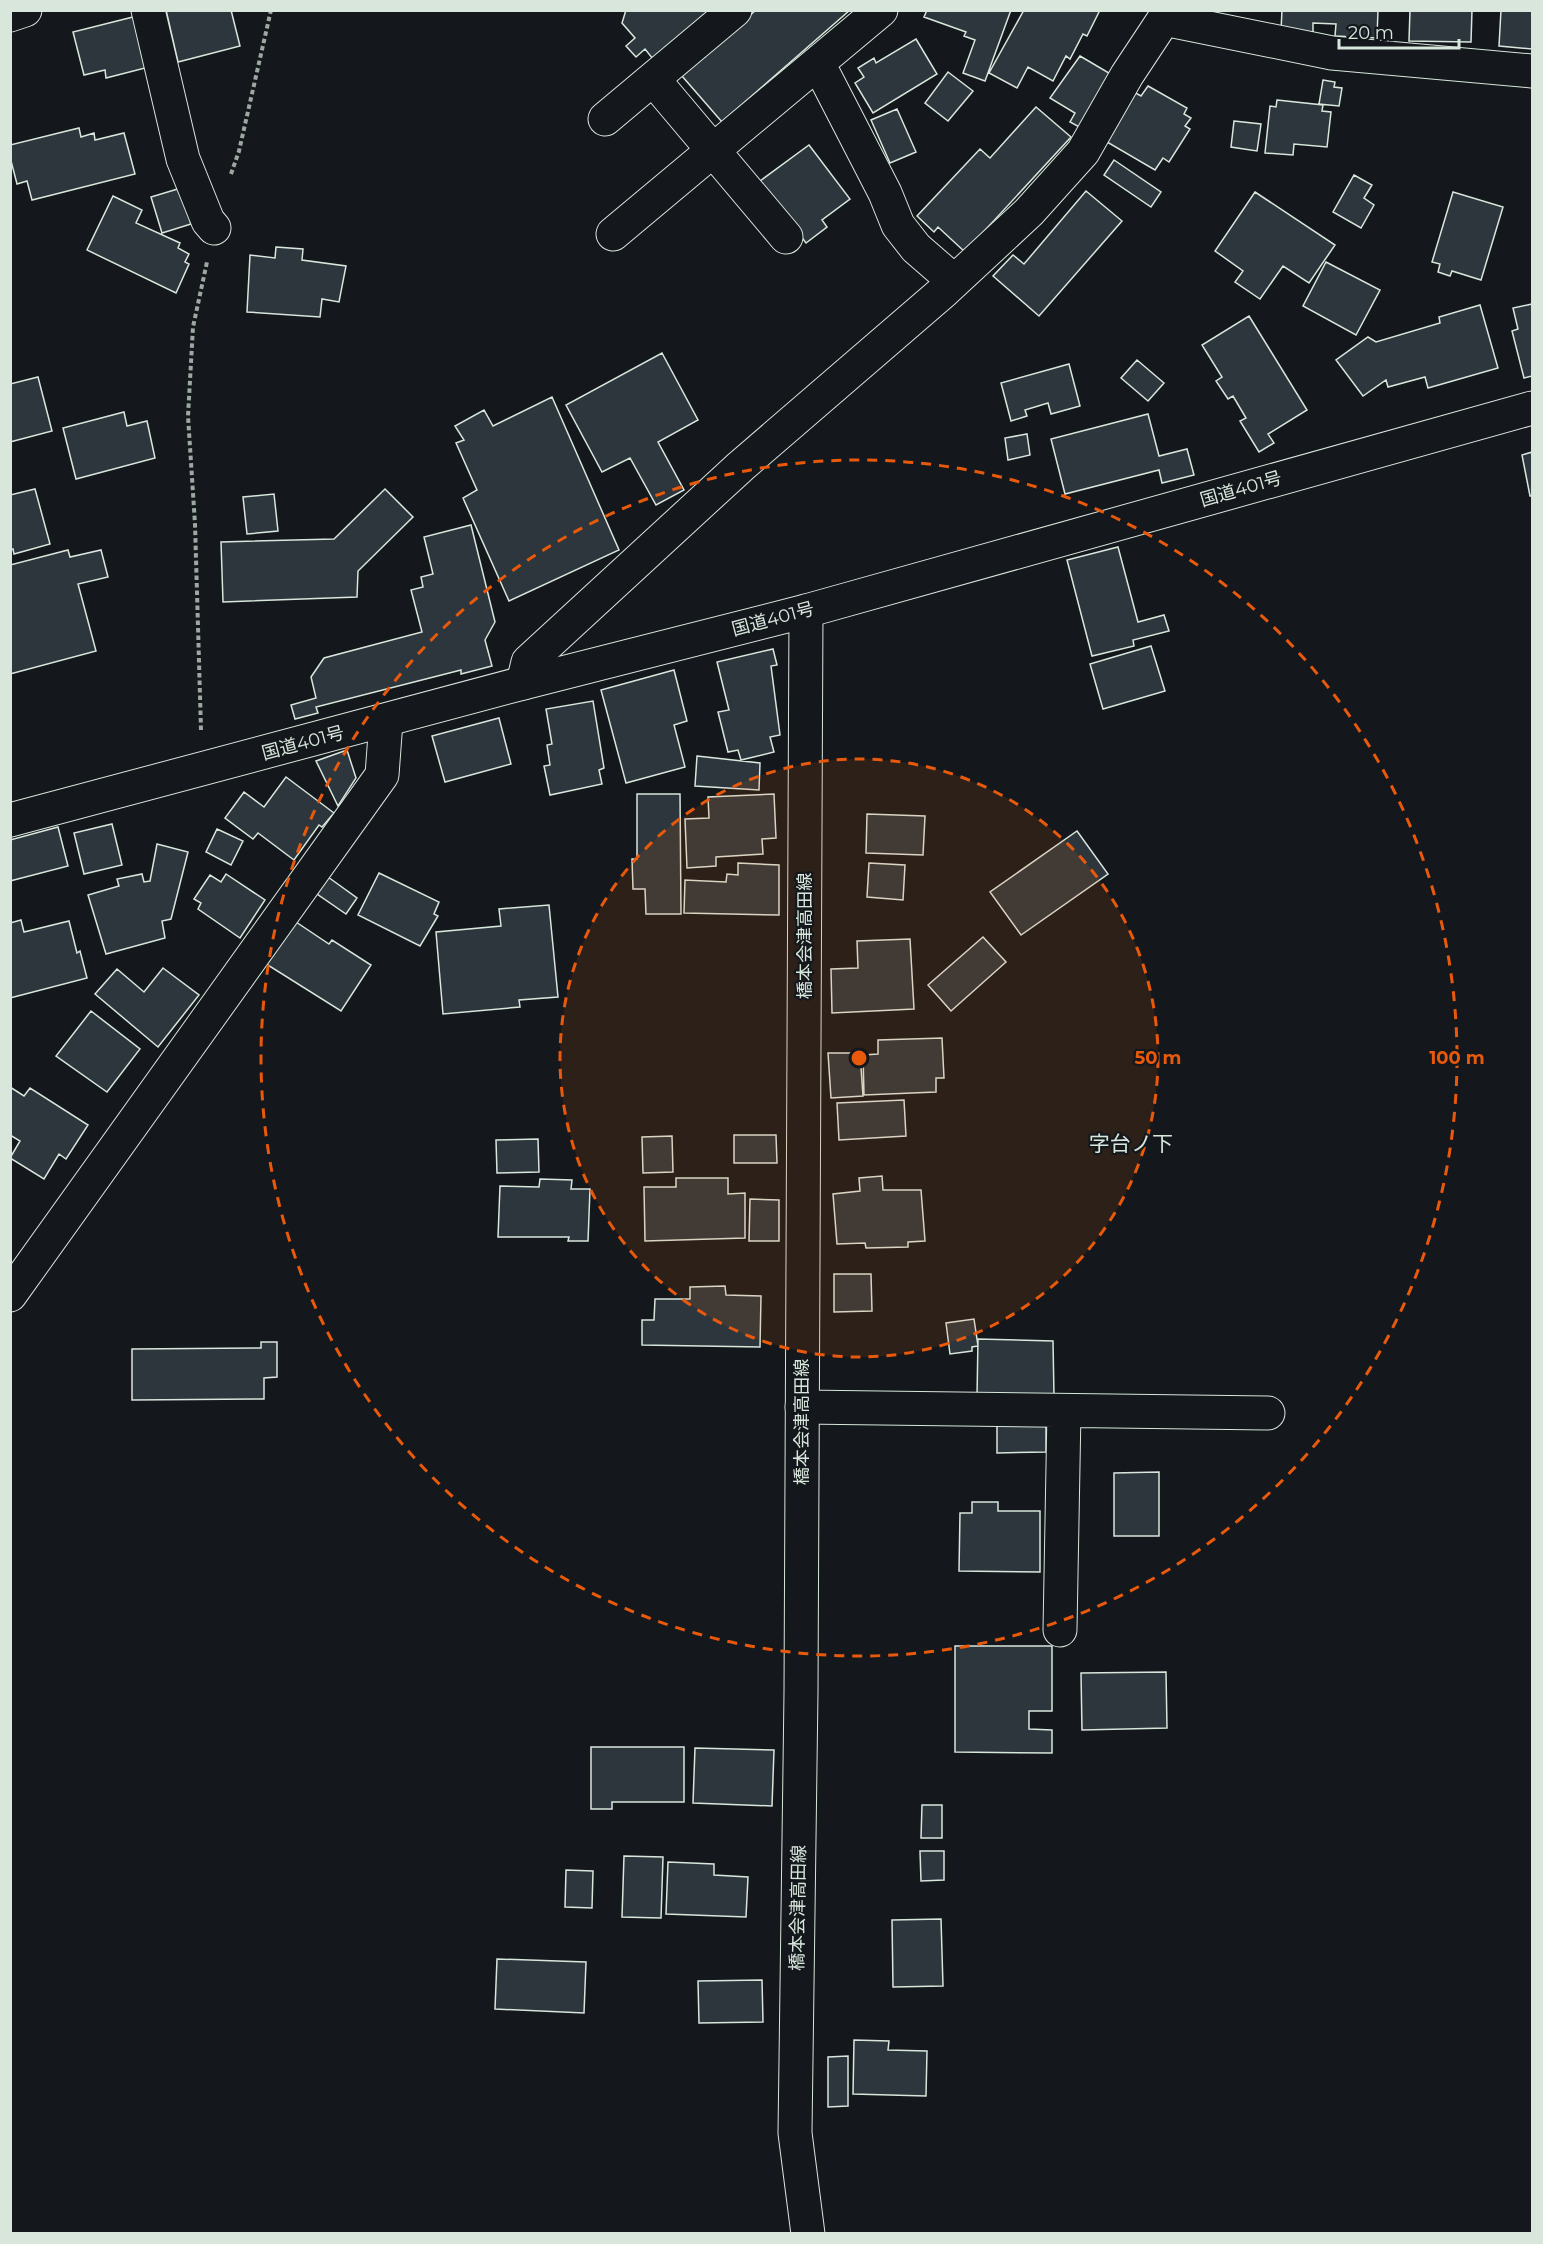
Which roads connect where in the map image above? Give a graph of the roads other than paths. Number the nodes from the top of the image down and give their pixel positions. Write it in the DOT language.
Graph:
graph roads {
  1 [pos="25,10"];
  2 [pos="148,10"];
  3 [pos="735,10"];
  4 [pos="881,10"];
  5 [pos="10,15"];
  6 [pos="1165,15"];
  7 [pos="818,63"];
  8 [pos="1533,71"];
  9 [pos="653,79"];
  10 [pos="605,119"];
  11 [pos="713,150"];
  12 [pos="214,228"];
  13 [pos="613,234"];
  14 [pos="786,237"];
  15 [pos="954,281"];
  16 [pos="1533,408"];
  17 [pos="806,611"];
  18 [pos="523,683"];
  19 [pos="386,721"];
  20 [pos="10,820"];
  21 [pos="10,1295"];
  22 [pos="802,1407"];
  23 [pos="1064,1411"];
  24 [pos="1268,1413"];
  25 [pos="1060,1630"];
  26 [pos="808,2234"];
  1 -- 5 [label="main road"];
  2 -- 12 [label="main road"];
  3 -- 9 [label="main road"];
  4 -- 7 [label="main road"];
  6 -- 8 [label="main road"];
  6 -- 15 [label="main road"];
  7 -- 11 [label="main road"];
  7 -- 15 [label="main road"];
  9 -- 10 [label="main road"];
  9 -- 11 [label="main road"];
  11 -- 13 [label="main road"];
  11 -- 14 [label="main road"];
  15 -- 18 [label="main road"];
  16 -- 17 [label="main road, 国道401号"];
  17 -- 18 [label="main road, 国道401号"];
  17 -- 22 [label="main road, 橋本会津高田線"];
  18 -- 19 [label="main road, 国道401号"];
  19 -- 20 [label="main road, 国道401号"];
  19 -- 21 [label="main road"];
  22 -- 23 [label="main road"];
  22 -- 26 [label="main road, 橋本会津高田線"];
  23 -- 24 [label="main road"];
  23 -- 25 [label="main road"];
}
